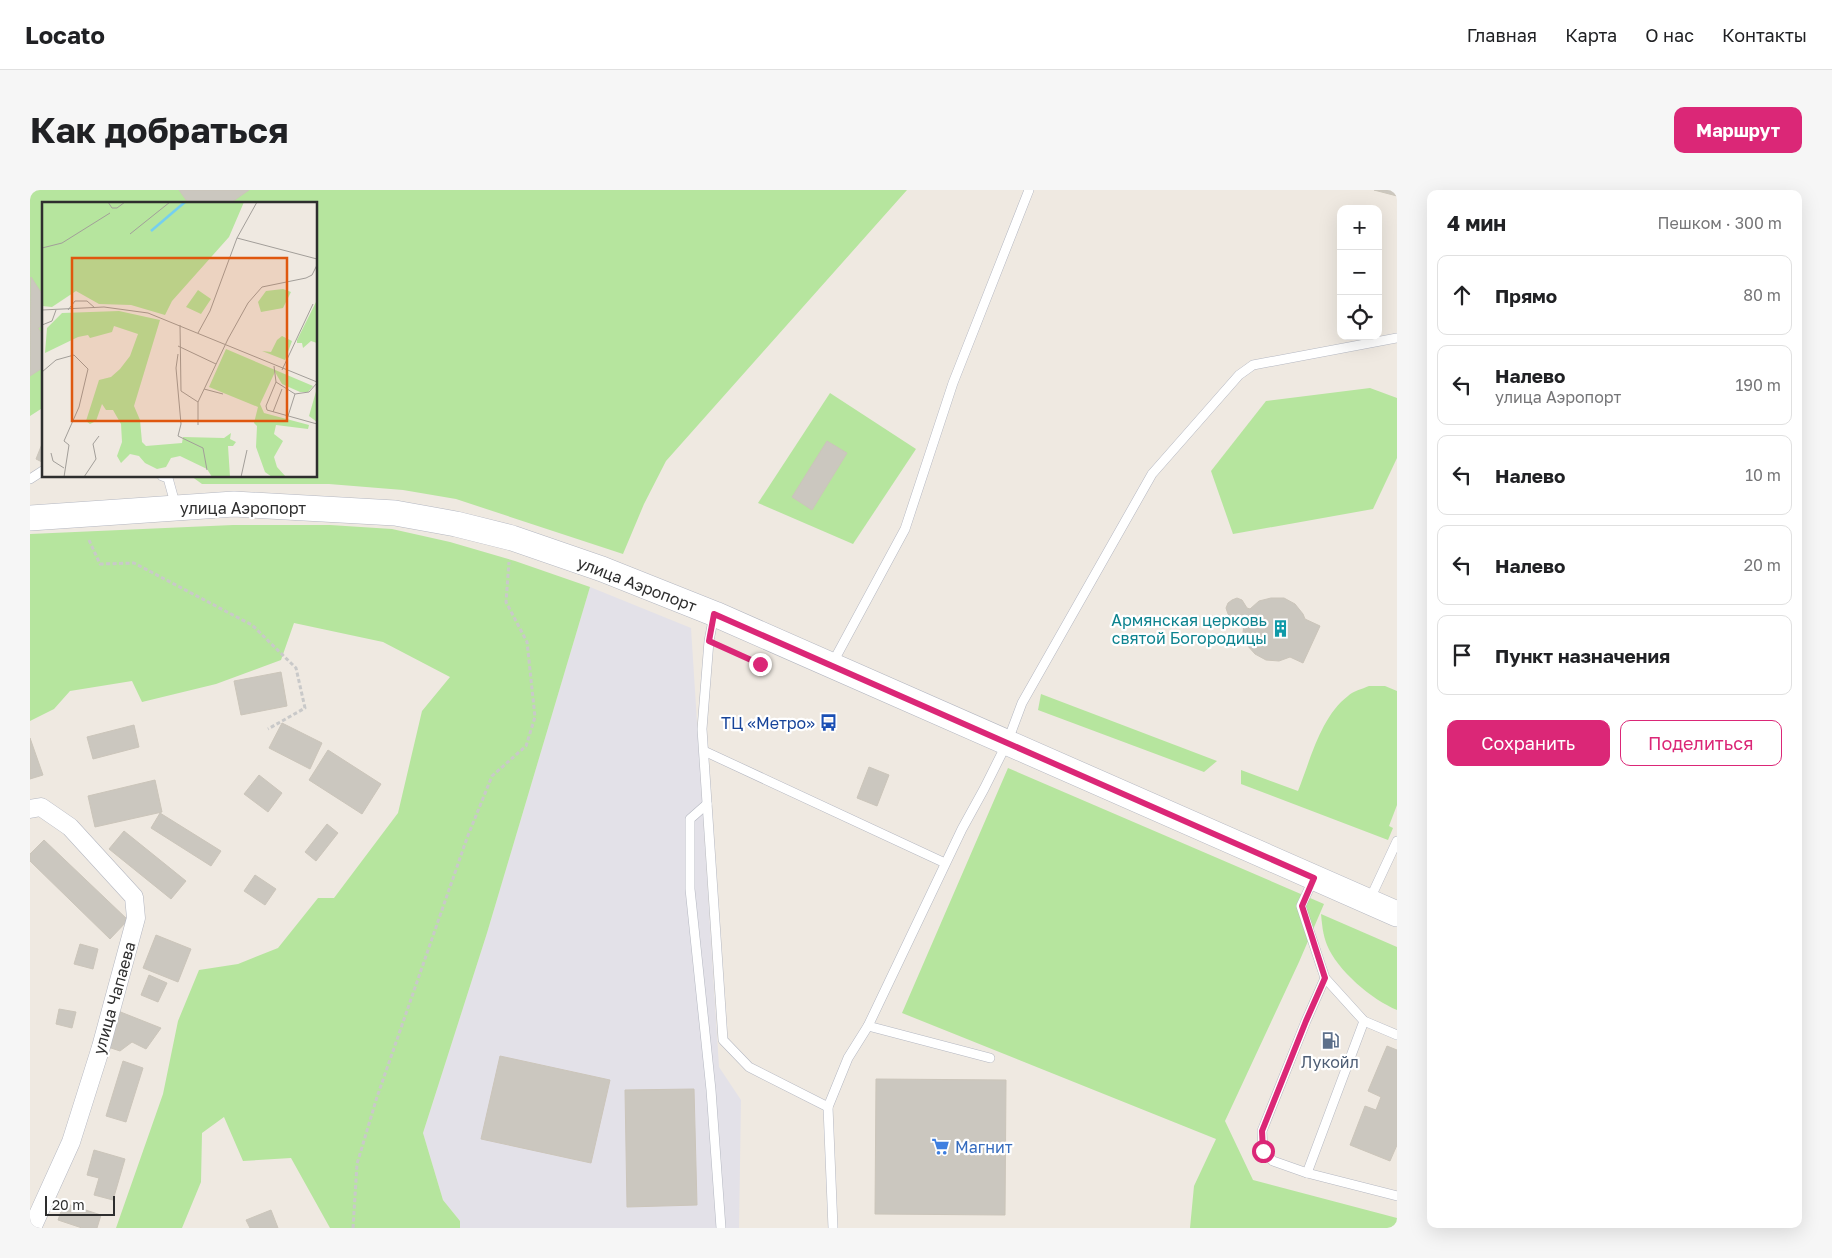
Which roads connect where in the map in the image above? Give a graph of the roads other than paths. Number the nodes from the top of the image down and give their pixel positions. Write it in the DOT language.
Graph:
graph roads {
  1 [pos="1029,190"];
  2 [pos="1397,338"];
  3 [pos="42,471"];
  4 [pos="168,478"];
  5 [pos="30,479"];
  6 [pos="176,507"];
  7 [pos="30,518"];
  8 [pos="714,614"];
  9 [pos="831,666"];
  10 [pos="1007,743"];
  11 [pos="704,751"];
  12 [pos="708,804"];
  13 [pos="30,809"];
  14 [pos="1397,841"];
  15 [pos="945,863"];
  16 [pos="1314,878"];
  17 [pos="1369,902"];
  18 [pos="1397,914"];
  19 [pos="1325,978"];
  20 [pos="1364,1021"];
  21 [pos="868,1026"];
  22 [pos="1397,1035"];
  23 [pos="990,1058"];
  24 [pos="828,1107"];
  25 [pos="1307,1173"];
  26 [pos="1397,1196"];
  27 [pos="32,1228"];
  28 [pos="721,1228"];
  29 [pos="833,1228"];
  1 -- 9 [label="lane"];
  2 -- 10 [label="lane"];
  3 -- 5 [label="lane"];
  4 -- 6 [label="lane"];
  6 -- 7 [label="main road, улица Аэропорт"];
  6 -- 8 [label="main road, улица Аэропорт"];
  8 -- 9 [label="main road, улица Аэропорт"];
  8 -- 11 [label="lane"];
  9 -- 10 [label="main road, улица Аэропорт"];
  10 -- 15 [label="lane"];
  10 -- 16 [label="main road, улица Аэропорт"];
  11 -- 12 [label="lane"];
  11 -- 15 [label="lane"];
  12 -- 24 [label="lane"];
  12 -- 28 [label="lane"];
  13 -- 27 [label="street, улица Чапаева"];
  14 -- 17 [label="lane"];
  15 -- 21 [label="lane"];
  16 -- 17 [label="main road, улица Аэропорт"];
  16 -- 19 [label="lane"];
  17 -- 18 [label="main road, улица Аэропорт"];
  19 -- 20 [label="lane"];
  19 -- 25 [label="lane"];
  20 -- 22 [label="lane"];
  20 -- 25 [label="lane"];
  21 -- 23 [label="lane"];
  21 -- 24 [label="lane"];
  24 -- 29 [label="lane"];
  25 -- 26 [label="lane"];
}
